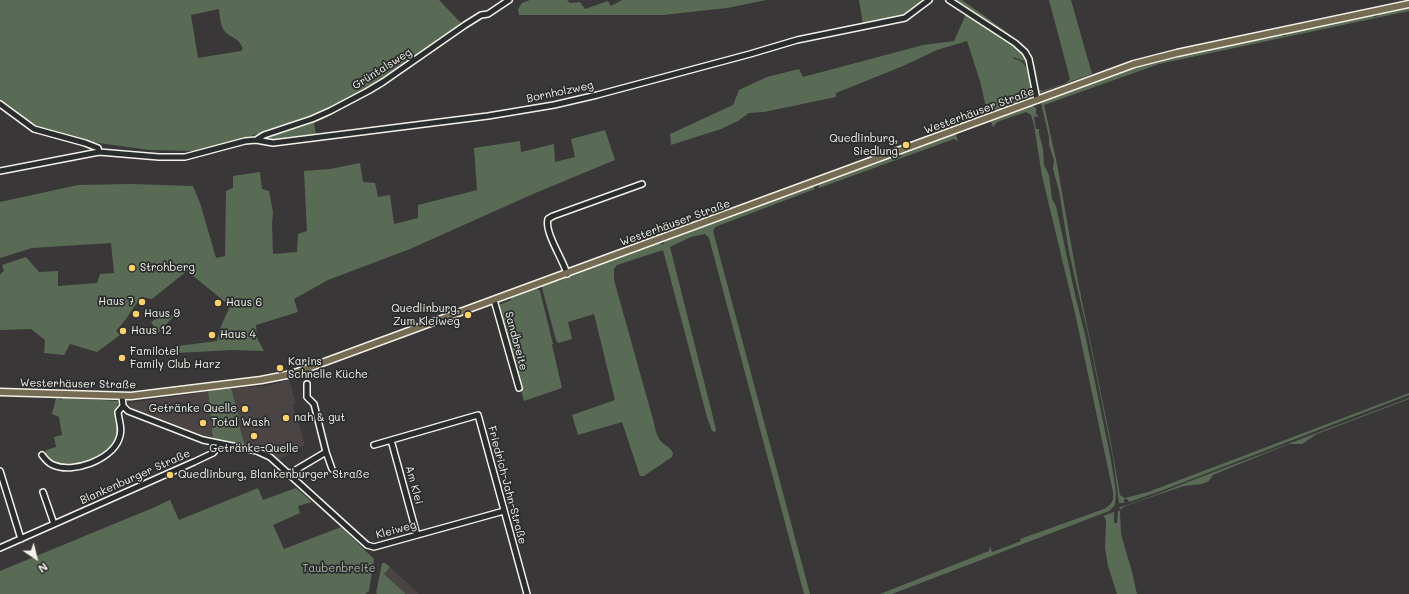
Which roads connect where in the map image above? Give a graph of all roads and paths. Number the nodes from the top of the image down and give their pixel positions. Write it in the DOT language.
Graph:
graph roads {
  1 [pos="509,0"];
  2 [pos="929,0"];
  3 [pos="949,0"];
  4 [pos="1409,4"];
  5 [pos="1037,100"];
  6 [pos="0,104"];
  7 [pos="256,140"];
  8 [pos="99,152"];
  9 [pos="0,171"];
  10 [pos="642,184"];
  11 [pos="567,274"];
  12 [pos="494,300"];
  13 [pos="307,384"];
  14 [pos="519,388"];
  15 [pos="0,392"];
  16 [pos="122,396"];
  17 [pos="123,406"];
  18 [pos="391,440"];
  19 [pos="220,444"];
  20 [pos="374,445"];
  21 [pos="326,452"];
  22 [pos="42,455"];
  23 [pos="275,461"];
  24 [pos="0,466"];
  25 [pos="332,469"];
  26 [pos="0,470"];
  27 [pos="289,474"];
  28 [pos="43,492"];
  29 [pos="504,512"];
  30 [pos="54,524"];
  31 [pos="417,535"];
  32 [pos="21,539"];
  33 [pos="0,548"];
  34 [pos="526,594"];
  1 -- 7 [label="street, Grüntalsweg"];
  2 -- 7 [label="street, Bornholzweg"];
  3 -- 5 [label="street"];
  4 -- 5 [label="main road, Westerhäuser Straße"];
  5 -- 11 [label="main road, Westerhäuser Straße"];
  6 -- 8 [label="street"];
  7 -- 8 [label="street, Bornholzweg"];
  8 -- 9 [label="street"];
  10 -- 11 [label="street"];
  11 -- 12 [label="main road, Westerhäuser Straße"];
  12 -- 14 [label="street, Sandbreite"];
  12 -- 16 [label="main road, Westerhäuser Straße"];
  13 -- 21 [label="street"];
  15 -- 16 [label="main road, Westerhäuser Straße"];
  16 -- 17 [label="street"];
  17 -- 19 [label="street, Blankenburger Straße"];
  17 -- 22 [label="street"];
  18 -- 20 [label="street, Friedrich-Jahn-Straße"];
  18 -- 29 [label="street, Friedrich-Jahn-Straße"];
  18 -- 31 [label="street, Am Klei"];
  19 -- 23 [label="street, Blankenburger Straße"];
  19 -- 30 [label="street, Blankenburger Straße"];
  21 -- 25 [label="street"];
  21 -- 27 [label="street"];
  23 -- 27 [label="street, Kleiweg"];
  24 -- 26 [label="street"];
  26 -- 32 [label="street"];
  27 -- 31 [label="street, Kleiweg"];
  28 -- 30 [label="street"];
  29 -- 31 [label="street, Kleiweg"];
  29 -- 34 [label="street, Friedrich-Jahn-Straße"];
  30 -- 32 [label="street, Blankenburger Straße"];
  32 -- 33 [label="street, Blankenburger Straße"];
}
